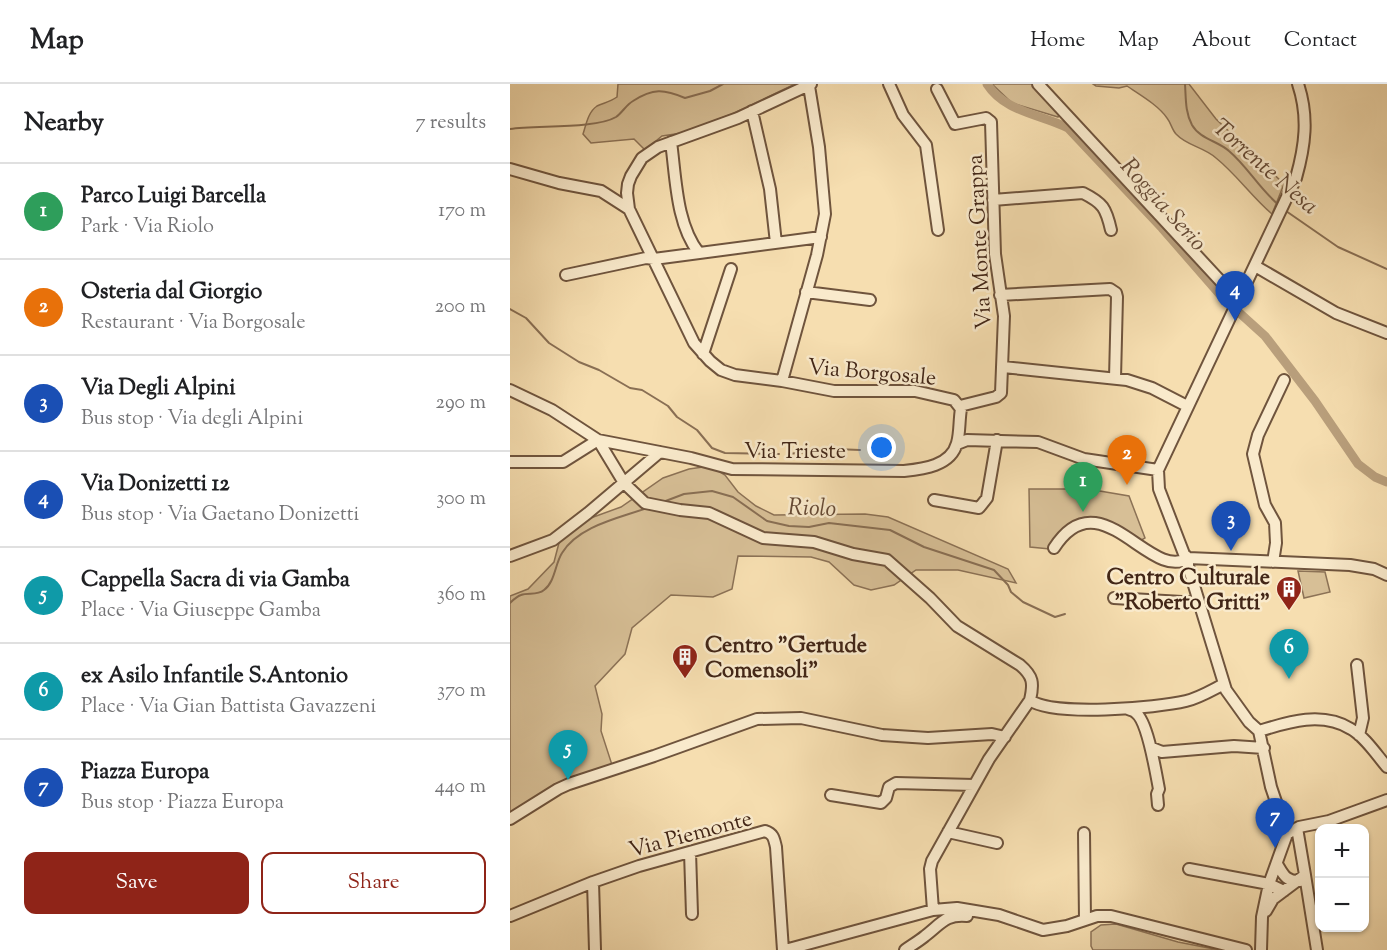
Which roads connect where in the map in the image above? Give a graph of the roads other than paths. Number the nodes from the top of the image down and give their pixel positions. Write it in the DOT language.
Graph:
graph roads {
  1 [pos="889,84"];
  2 [pos="1038,84"];
  3 [pos="1298,84"];
  4 [pos="810,85"];
  5 [pos="938,89"];
  6 [pos="752,111"];
  7 [pos="671,142"];
  8 [pos="510,169"];
  9 [pos="628,184"];
  10 [pos="601,191"];
  11 [pos="993,200"];
  12 [pos="629,209"];
  13 [pos="938,230"];
  14 [pos="1111,230"];
  15 [pos="821,237"];
  16 [pos="776,243"];
  17 [pos="699,253"];
  18 [pos="654,259"];
  19 [pos="1255,266"];
  20 [pos="731,269"];
  21 [pos="566,275"];
  22 [pos="806,292"];
  23 [pos="1000,295"];
  24 [pos="870,300"];
  25 [pos="1238,300"];
  26 [pos="1387,333"];
  27 [pos="703,354"];
  28 [pos="1003,367"];
  29 [pos="1115,378"];
  30 [pos="1284,380"];
  31 [pos="782,381"];
  32 [pos="510,390"];
  33 [pos="960,406"];
  34 [pos="1187,406"];
  35 [pos="598,440"];
  36 [pos="997,440"];
  37 [pos="957,444"];
  38 [pos="660,452"];
  39 [pos="510,462"];
  40 [pos="1158,470"];
  41 [pos="624,483"];
  42 [pos="934,500"];
  43 [pos="1054,548"];
  44 [pos="510,556"];
  45 [pos="1188,558"];
  46 [pos="1273,562"];
  47 [pos="1387,574"];
  48 [pos="1114,598"];
  49 [pos="1199,603"];
  50 [pos="1357,666"];
  51 [pos="1224,684"];
  52 [pos="1030,700"];
  53 [pos="1148,706"];
  54 [pos="1127,709"];
  55 [pos="1140,717"];
  56 [pos="1259,731"];
  57 [pos="1359,735"];
  58 [pos="1005,737"];
  59 [pos="1152,748"];
  60 [pos="1264,748"];
  61 [pos="1387,767"];
  62 [pos="974,784"];
  63 [pos="831,795"];
  64 [pos="1387,800"];
  65 [pos="1158,805"];
  66 [pos="510,819"];
  67 [pos="1292,831"];
  68 [pos="948,832"];
  69 [pos="1084,833"];
  70 [pos="998,843"];
  71 [pos="690,852"];
  72 [pos="1277,864"];
  73 [pos="1189,869"];
  74 [pos="1302,878"];
  75 [pos="593,882"];
  76 [pos="1269,884"];
  77 [pos="1284,891"];
  78 [pos="933,910"];
  79 [pos="692,914"];
  80 [pos="999,915"];
  81 [pos="510,916"];
  82 [pos="1262,917"];
  83 [pos="1085,920"];
  84 [pos="595,950"];
  85 [pos="784,950"];
  86 [pos="905,950"];
  87 [pos="1246,950"];
  88 [pos="1261,950"];
  89 [pos="1317,950"];
  1 -- 13 [label="street"];
  2 -- 25 [label="street"];
  3 -- 19 [label="street"];
  4 -- 6 [label="street"];
  4 -- 15 [label="street"];
  5 -- 11 [label="street, Via Monte Grappa"];
  6 -- 7 [label="street"];
  6 -- 16 [label="street"];
  7 -- 9 [label="street"];
  7 -- 17 [label="street"];
  8 -- 10 [label="street"];
  9 -- 10 [label="street"];
  9 -- 12 [label="street"];
  10 -- 12 [label="street"];
  11 -- 14 [label="street"];
  11 -- 23 [label="street, Via Monte Grappa"];
  12 -- 18 [label="street, Via Borgosale"];
  15 -- 16 [label="street"];
  15 -- 22 [label="street"];
  16 -- 17 [label="street"];
  17 -- 18 [label="street"];
  18 -- 21 [label="street"];
  18 -- 27 [label="street, Via Borgosale"];
  19 -- 25 [label="street"];
  19 -- 26 [label="street"];
  20 -- 27 [label="street"];
  22 -- 24 [label="street"];
  22 -- 31 [label="street"];
  23 -- 28 [label="street, Via Monte Grappa"];
  23 -- 29 [label="street"];
  25 -- 34 [label="street"];
  27 -- 31 [label="street, Via Borgosale"];
  28 -- 29 [label="street"];
  28 -- 33 [label="street, Via Monte Grappa"];
  29 -- 34 [label="street"];
  30 -- 46 [label="street"];
  31 -- 33 [label="street, Via Borgosale"];
  32 -- 35 [label="street"];
  33 -- 37 [label="street, Via Borgosale"];
  34 -- 40 [label="street"];
  35 -- 38 [label="street, Via Trieste"];
  35 -- 39 [label="street"];
  35 -- 41 [label="street"];
  36 -- 37 [label="street"];
  36 -- 40 [label="street"];
  36 -- 42 [label="street"];
  37 -- 38 [label="street, Via Trieste"];
  38 -- 41 [label="street"];
  40 -- 45 [label="street"];
  41 -- 44 [label="street"];
  41 -- 52 [label="street"];
  43 -- 45 [label="street"];
  45 -- 46 [label="street"];
  45 -- 49 [label="street"];
  46 -- 47 [label="street"];
  48 -- 49 [label="street"];
  49 -- 51 [label="street"];
  50 -- 57 [label="street"];
  51 -- 53 [label="street"];
  51 -- 56 [label="street"];
  52 -- 54 [label="street"];
  52 -- 58 [label="street"];
  53 -- 54 [label="street"];
  53 -- 55 [label="street"];
  54 -- 55 [label="street"];
  55 -- 59 [label="street"];
  56 -- 57 [label="street"];
  56 -- 60 [label="street"];
  57 -- 61 [label="street"];
  58 -- 62 [label="street"];
  58 -- 66 [label="street"];
  59 -- 60 [label="street"];
  59 -- 65 [label="street"];
  60 -- 67 [label="street"];
  62 -- 63 [label="street"];
  62 -- 68 [label="street"];
  64 -- 67 [label="street"];
  67 -- 72 [label="street"];
  67 -- 74 [label="street"];
  68 -- 70 [label="street"];
  68 -- 78 [label="street"];
  69 -- 83 [label="street"];
  71 -- 75 [label="street, Via Piemonte"];
  71 -- 79 [label="street"];
  71 -- 85 [label="street, Via Piemonte"];
  72 -- 74 [label="street"];
  72 -- 76 [label="street"];
  73 -- 76 [label="street"];
  74 -- 77 [label="street"];
  74 -- 89 [label="street"];
  75 -- 81 [label="street, Via Piemonte"];
  75 -- 84 [label="street"];
  76 -- 77 [label="street"];
  76 -- 82 [label="street"];
  77 -- 82 [label="street"];
  78 -- 80 [label="street"];
  78 -- 85 [label="street"];
  80 -- 83 [label="street"];
  80 -- 86 [label="street"];
  82 -- 88 [label="street"];
  83 -- 87 [label="street"];
}
